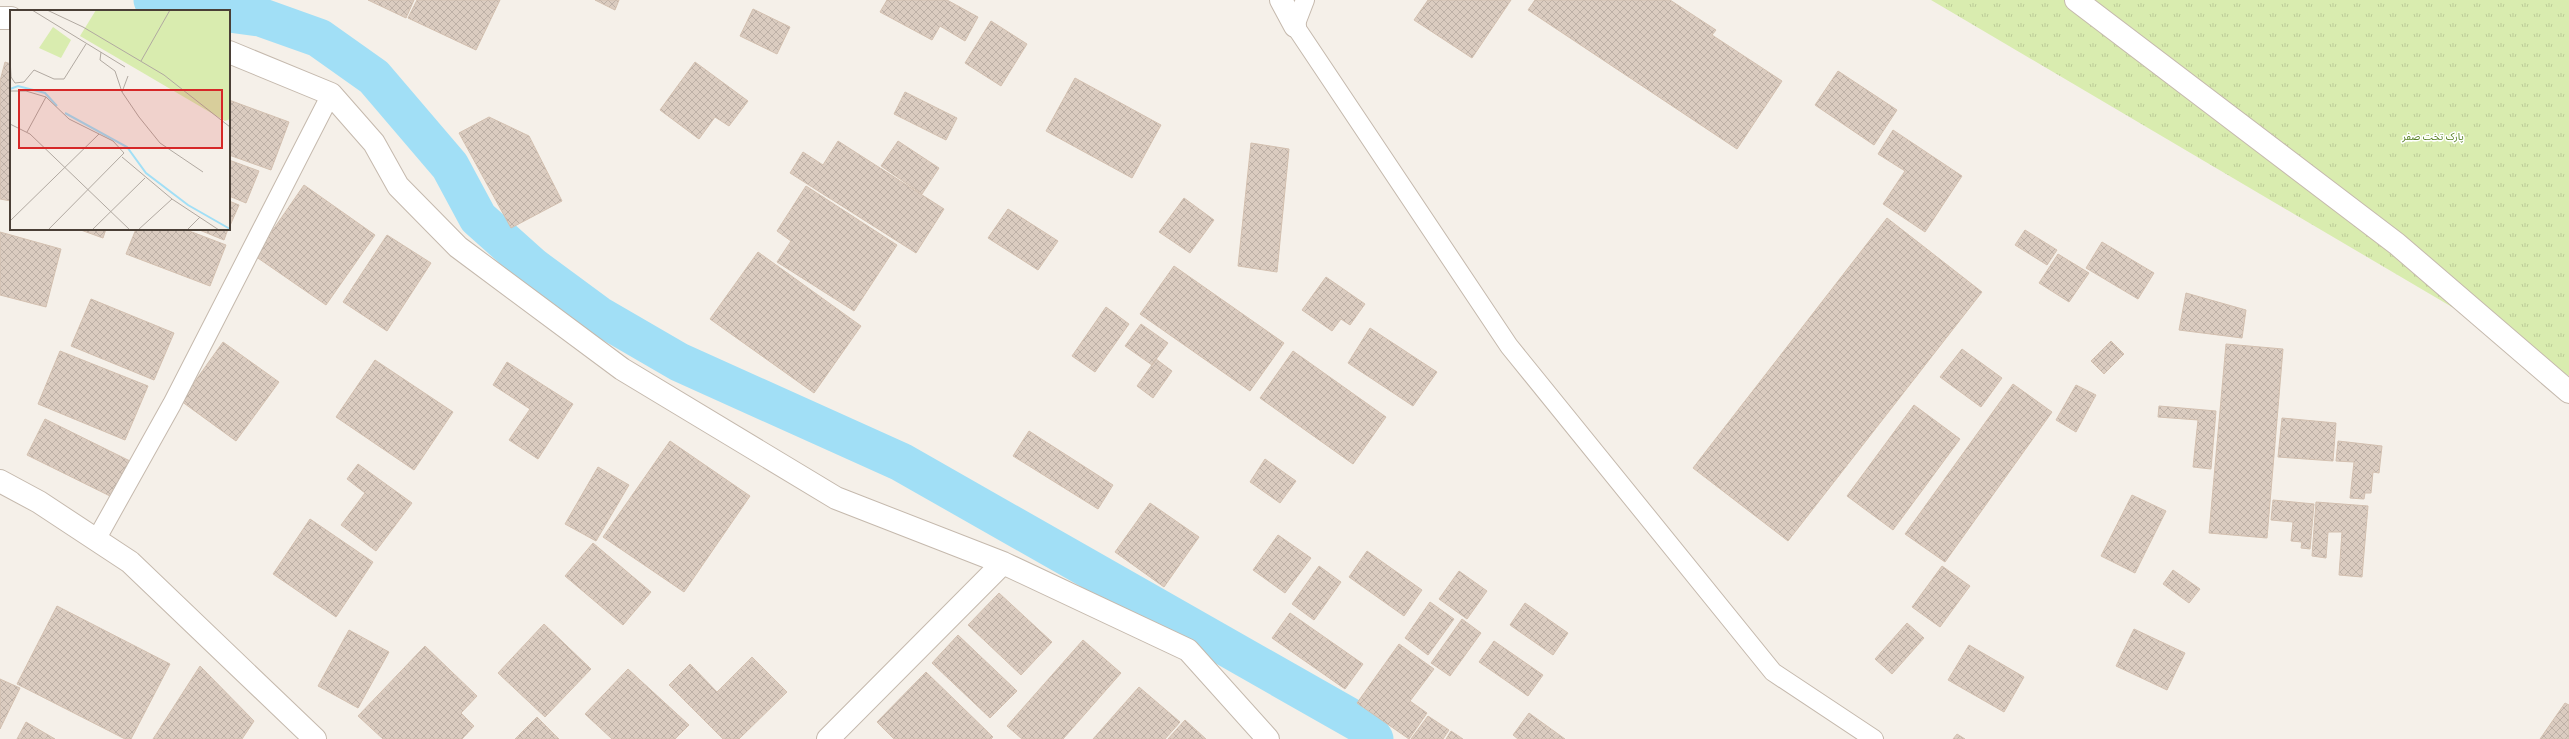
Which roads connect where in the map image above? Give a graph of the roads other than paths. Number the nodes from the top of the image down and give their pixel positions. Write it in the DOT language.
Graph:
graph roads {
  1 [pos="1281,0"];
  2 [pos="1306,0"];
  3 [pos="2076,0"];
  4 [pos="1295,26"];
  5 [pos="230,52"];
  6 [pos="331,94"];
  7 [pos="2569,392"];
  8 [pos="0,481"];
  9 [pos="96,540"];
  10 [pos="1003,563"];
  11 [pos="315,739"];
  12 [pos="828,739"];
  13 [pos="1268,739"];
  14 [pos="1874,739"];
  1 -- 4 [label="street"];
  2 -- 4 [label="lane"];
  3 -- 7 [label="street"];
  4 -- 14 [label="lane"];
  5 -- 6 [label="street"];
  6 -- 9 [label="lane"];
  6 -- 10 [label="street"];
  8 -- 9 [label="street"];
  9 -- 11 [label="street"];
  10 -- 12 [label="street"];
  10 -- 13 [label="street"];
}
